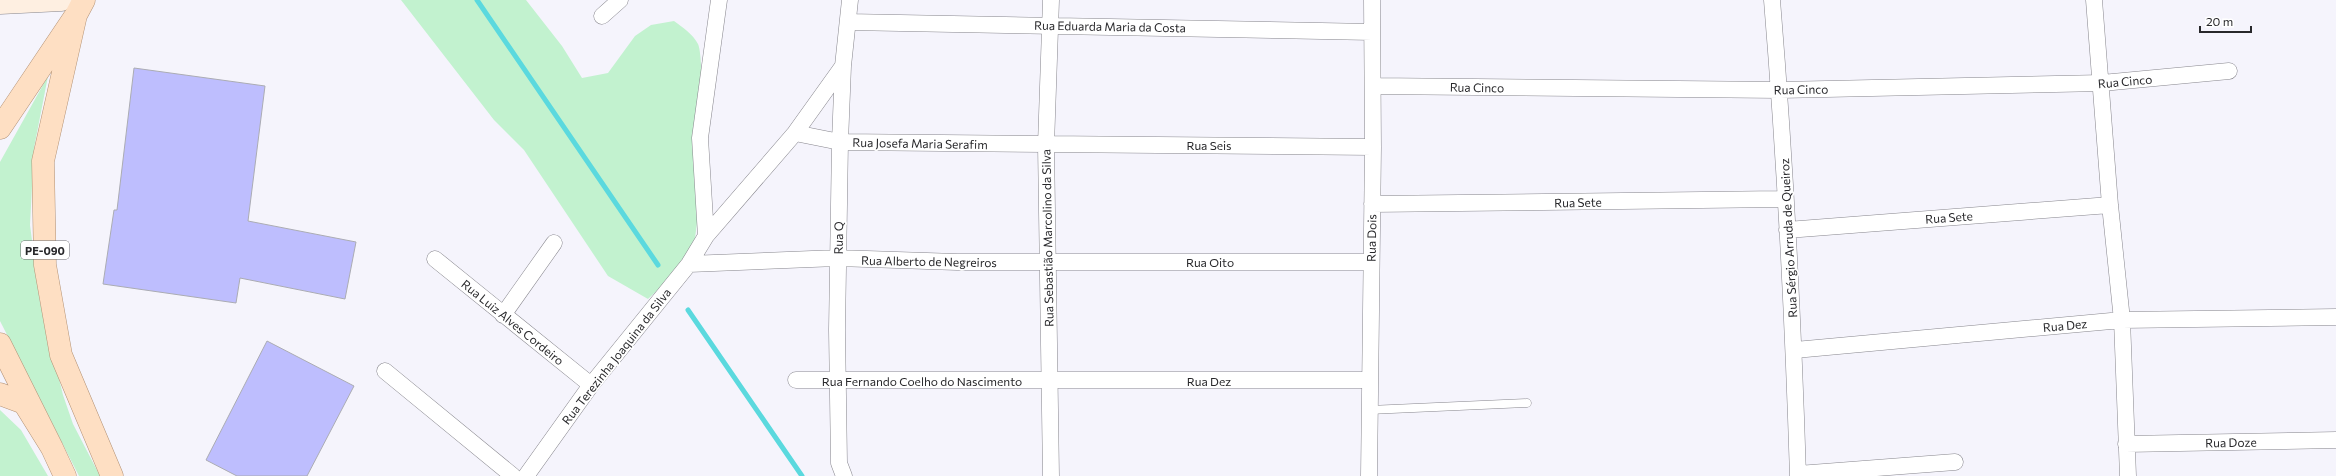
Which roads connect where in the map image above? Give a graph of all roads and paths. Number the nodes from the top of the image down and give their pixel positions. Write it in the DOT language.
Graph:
graph roads {
  1 [pos="61,0"];
  2 [pos="620,0"];
  3 [pos="719,0"];
  4 [pos="850,0"];
  5 [pos="1051,0"];
  6 [pos="1372,0"];
  7 [pos="1772,0"];
  8 [pos="2094,0"];
  9 [pos="0,3"];
  10 [pos="80,8"];
  11 [pos="602,16"];
  12 [pos="848,22"];
  13 [pos="1051,24"];
  14 [pos="1372,32"];
  15 [pos="843,66"];
  16 [pos="2229,71"];
  17 [pos="2102,83"];
  18 [pos="1373,86"];
  19 [pos="1780,90"];
  20 [pos="0,128"];
  21 [pos="795,133"];
  22 [pos="840,142"];
  23 [pos="1046,145"];
  24 [pos="1373,147"];
  25 [pos="1785,200"];
  26 [pos="1372,204"];
  27 [pos="2110,205"];
  28 [pos="1787,230"];
  29 [pos="706,236"];
  30 [pos="554,243"];
  31 [pos="837,258"];
  32 [pos="435,259"];
  33 [pos="1049,262"];
  34 [pos="1370,262"];
  35 [pos="689,264"];
  36 [pos="503,315"];
  37 [pos="2336,317"];
  38 [pos="2122,320"];
  39 [pos="0,344"];
  40 [pos="1795,350"];
  41 [pos="385,371"];
  42 [pos="796,380"];
  43 [pos="1369,380"];
  44 [pos="839,381"];
  45 [pos="1048,382"];
  46 [pos="591,385"];
  47 [pos="0,394"];
  48 [pos="1528,403"];
  49 [pos="1369,410"];
  50 [pos="2336,440"];
  51 [pos="2126,444"];
  52 [pos="52,448"];
  53 [pos="1955,462"];
  54 [pos="1798,475"];
  55 [pos="64,476"];
  56 [pos="112,476"];
  57 [pos="513,476"];
  58 [pos="526,476"];
  59 [pos="844,476"];
  60 [pos="1051,476"];
  61 [pos="1369,476"];
  62 [pos="2128,476"];
  1 -- 9 [label="main road"];
  2 -- 11 [label="street"];
  3 -- 29 [label="street"];
  4 -- 12 [label="street, Rua Q"];
  5 -- 13 [label="street, Rua Sebastião Marcolino da Silva"];
  6 -- 14 [label="street, Rua Dois"];
  7 -- 19 [label="street, Rua Sérgio Arruda de Queiroz"];
  8 -- 17 [label="street"];
  10 -- 20 [label="main road, PE-090"];
  10 -- 56 [label="main road, PE-090"];
  12 -- 13 [label="street, Rua Eduarda Maria da Costa"];
  12 -- 15 [label="street, Rua Q"];
  13 -- 14 [label="street, Rua Eduarda Maria da Costa"];
  13 -- 23 [label="street, Rua Sebastião Marcolino da Silva"];
  14 -- 18 [label="street, Rua Dois"];
  15 -- 21 [label="street, Rua Terezinha Joaquina da Silva"];
  15 -- 22 [label="street, Rua Q"];
  16 -- 17 [label="street, Rua Cinco"];
  17 -- 19 [label="street, Rua Cinco"];
  17 -- 27 [label="street"];
  18 -- 19 [label="street, Rua Cinco"];
  18 -- 24 [label="street, Rua Dois"];
  19 -- 25 [label="street, Rua Sérgio Arruda de Queiroz"];
  21 -- 22 [label="street, Rua Josefa Maria Serafim"];
  21 -- 29 [label="street, Rua Terezinha Joaquina da Silva"];
  22 -- 23 [label="street, Rua Josefa Maria Serafim"];
  22 -- 31 [label="street, Rua Q"];
  23 -- 24 [label="street, Rua Seis"];
  23 -- 33 [label="street, Rua Sebastião Marcolino da Silva"];
  24 -- 26 [label="street, Rua Dois"];
  25 -- 26 [label="street, Rua Sete"];
  25 -- 28 [label="street, Rua Sérgio Arruda de Queiroz"];
  26 -- 34 [label="street, Rua Dois"];
  27 -- 28 [label="street, Rua Sete"];
  27 -- 38 [label="street"];
  28 -- 40 [label="street, Rua Sérgio Arruda de Queiroz"];
  29 -- 35 [label="street, Rua Terezinha Joaquina da Silva"];
  30 -- 36 [label="street"];
  31 -- 33 [label="street, Rua Alberto de Negreiros"];
  31 -- 35 [label="street, Rua Alberto de Negreiros"];
  31 -- 44 [label="street, Rua Q"];
  32 -- 36 [label="street, Rua Luiz Alves Cordeiro"];
  33 -- 34 [label="street, Rua Oito"];
  33 -- 45 [label="street, Rua Sebastião Marcolino da Silva"];
  34 -- 43 [label="street, Rua Dois"];
  35 -- 46 [label="street, Rua Terezinha Joaquina da Silva"];
  36 -- 46 [label="street, Rua Luiz Alves Cordeiro"];
  37 -- 38 [label="street, Rua Dez"];
  38 -- 40 [label="street, Rua Dez"];
  38 -- 51 [label="street"];
  39 -- 52 [label="main road"];
  40 -- 54 [label="street, Rua Sérgio Arruda de Queiroz"];
  41 -- 57 [label="street"];
  42 -- 44 [label="street, Rua Fernando Coelho do Nascimento"];
  43 -- 45 [label="street, Rua Dez"];
  43 -- 49 [label="street, Rua Dois"];
  44 -- 45 [label="street, Rua Fernando Coelho do Nascimento"];
  44 -- 59 [label="street, Rua Q"];
  45 -- 60 [label="street, Rua Sebastião Marcolino da Silva"];
  46 -- 58 [label="street, Rua Terezinha Joaquina da Silva"];
  47 -- 52 [label="main road"];
  48 -- 49 [label="lane"];
  49 -- 61 [label="street, Rua Dois"];
  50 -- 51 [label="street, Rua Doze"];
  51 -- 62 [label="street"];
  52 -- 55 [label="main road"];
  53 -- 54 [label="street"];
}
